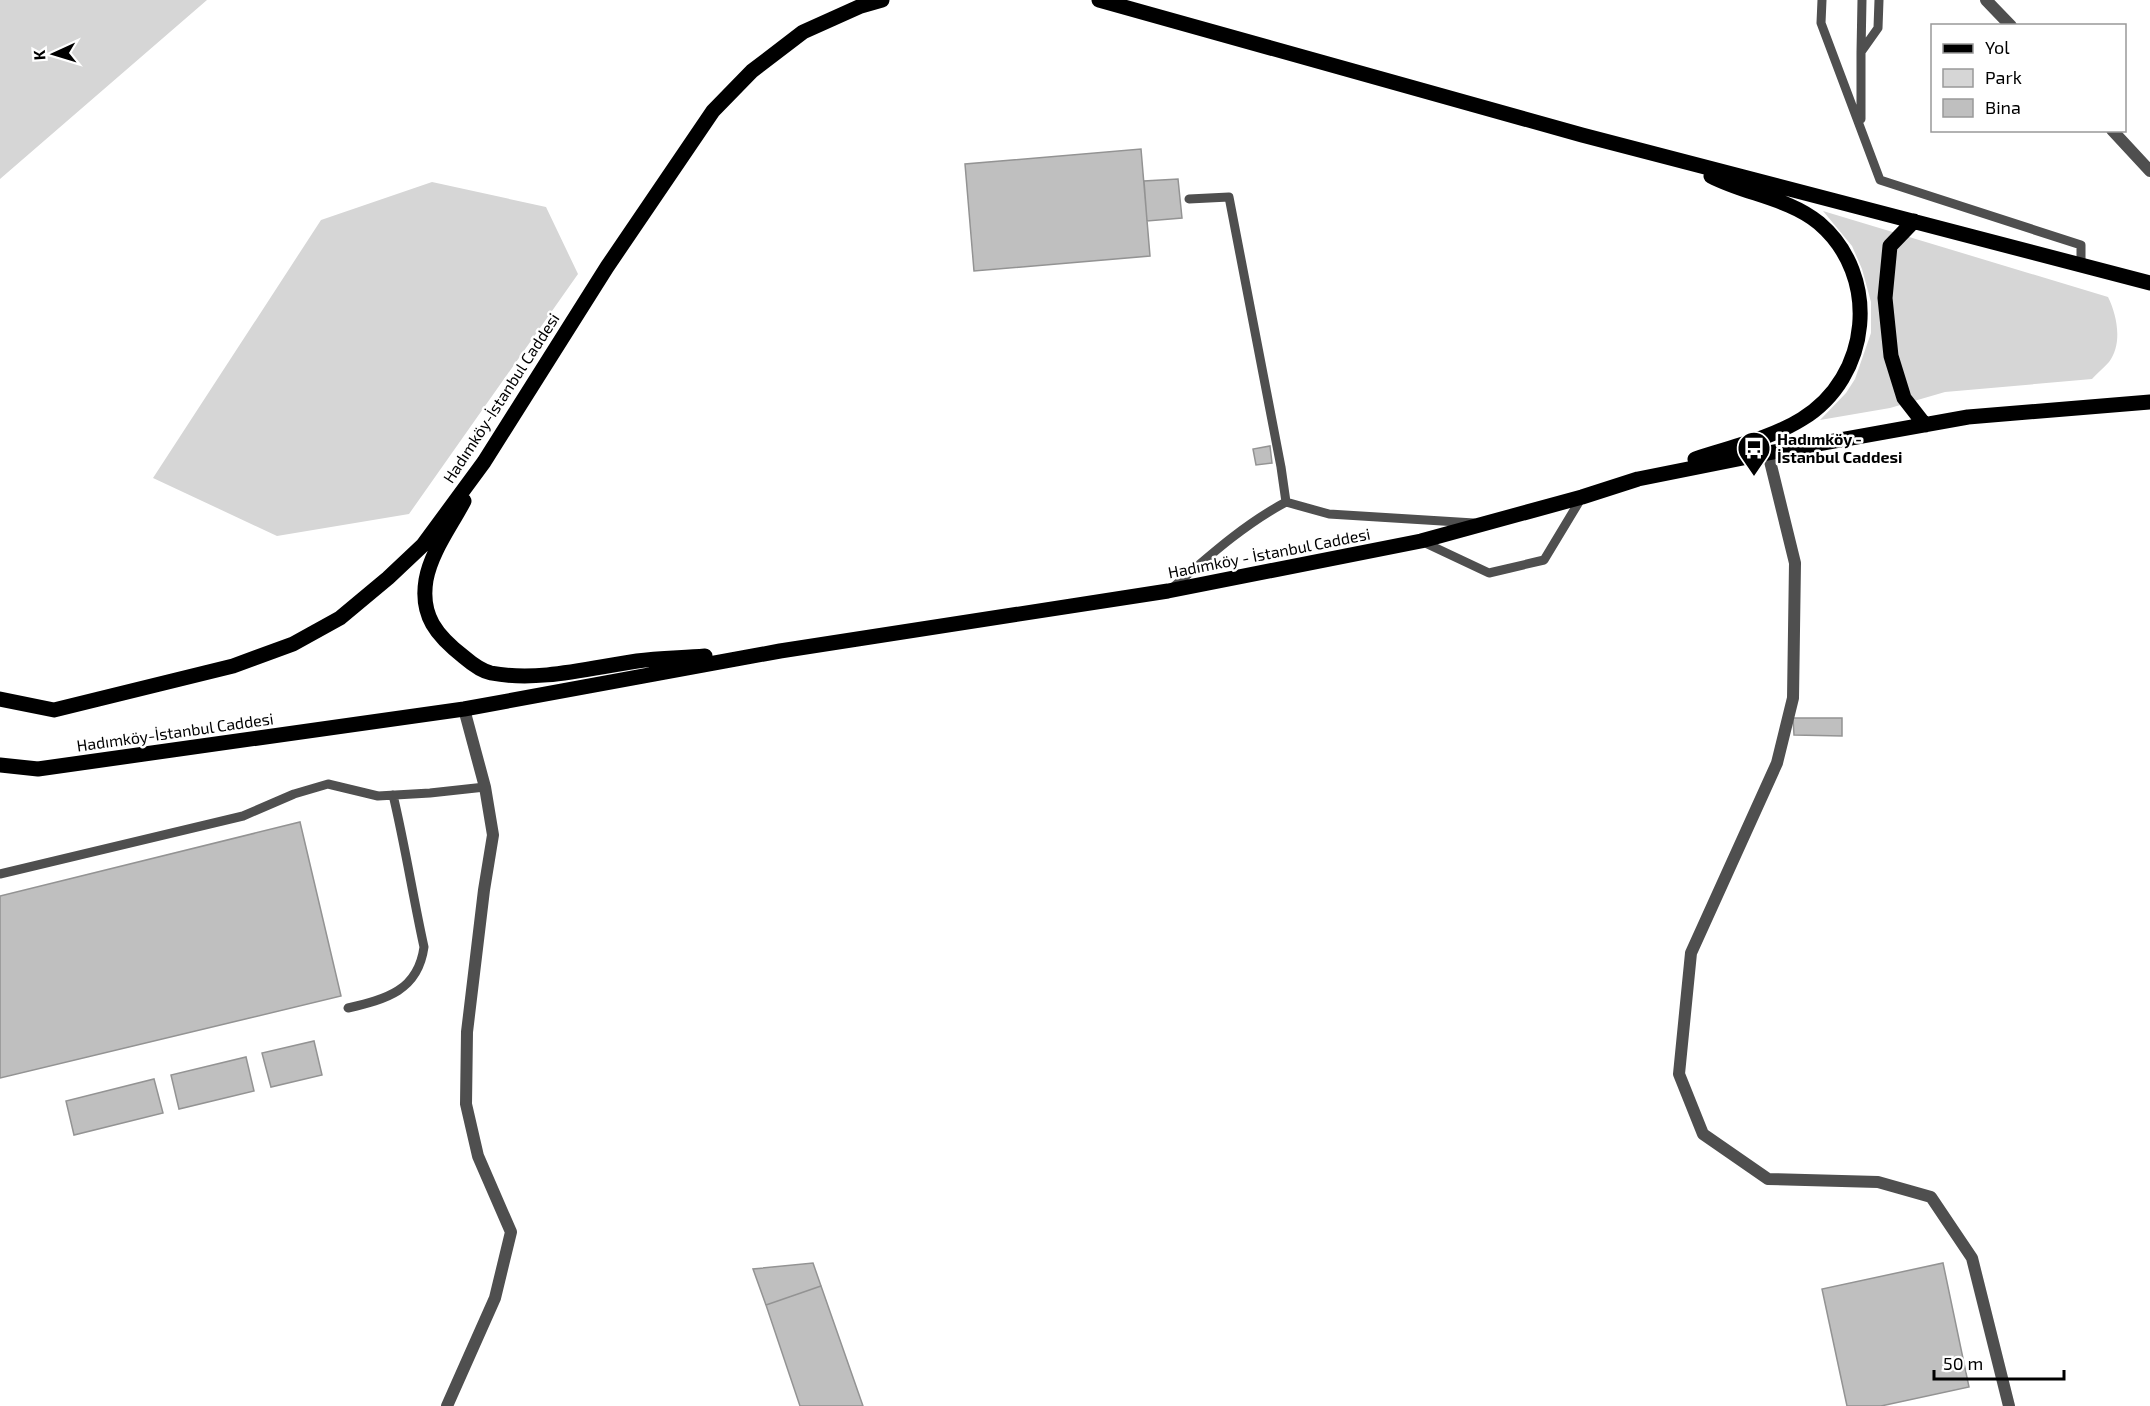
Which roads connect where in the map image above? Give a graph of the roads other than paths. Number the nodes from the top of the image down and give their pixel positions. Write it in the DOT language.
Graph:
graph roads {
  1 [pos="882,0"];
  2 [pos="1099,0"];
  3 [pos="1822,0"];
  4 [pos="1879,0"];
  5 [pos="1986,0"];
  6 [pos="1862,3"];
  7 [pos="2009,24"];
  8 [pos="1861,52"];
  9 [pos="1860,124"];
  10 [pos="2114,132"];
  11 [pos="1685,163"];
  12 [pos="2150,171"];
  13 [pos="1189,199"];
  14 [pos="1914,221"];
  15 [pos="2081,264"];
  16 [pos="2150,283"];
  17 [pos="2150,402"];
  18 [pos="1925,425"];
  19 [pos="1768,453"];
  20 [pos="484,462"];
  21 [pos="1638,479"];
  22 [pos="1582,497"];
  23 [pos="1286,502"];
  24 [pos="1488,523"];
  25 [pos="1421,541"];
  26 [pos="1168,591"];
  27 [pos="780,651"];
  28 [pos="0,699"];
  29 [pos="464,709"];
  30 [pos="0,765"];
  31 [pos="485,787"];
  32 [pos="393,795"];
  33 [pos="0,874"];
  34 [pos="348,1008"];
  35 [pos="447,1406"];
  36 [pos="2009,1406"];
  1 -- 20 [label="main road, Hadımköy-İstanbul Caddesi"];
  2 -- 11 [label="main road"];
  3 -- 9 [label="lane"];
  4 -- 8 [label="lane"];
  5 -- 7 [label="street"];
  6 -- 8 [label="lane"];
  8 -- 9 [label="lane"];
  9 -- 15 [label="lane"];
  10 -- 12 [label="street"];
  11 -- 14 [label="main road"];
  11 -- 21 [label="main road"];
  13 -- 23 [label="lane"];
  14 -- 15 [label="main road"];
  14 -- 18 [label="main road"];
  15 -- 16 [label="main road"];
  17 -- 18 [label="main road, Hadımköy - İstanbul Caddesi"];
  18 -- 19 [label="main road, Hadımköy - İstanbul Caddesi"];
  19 -- 21 [label="main road, Hadımköy - İstanbul Caddesi"];
  19 -- 36 [label="street"];
  20 -- 27 [label="main road"];
  20 -- 28 [label="main road, Hadımköy-İstanbul Caddesi"];
  21 -- 22 [label="main road, Hadımköy - İstanbul Caddesi"];
  22 -- 24 [label="main road, Hadımköy - İstanbul Caddesi"];
  22 -- 25 [label="lane"];
  23 -- 24 [label="lane"];
  23 -- 26 [label="lane"];
  24 -- 25 [label="main road, Hadımköy - İstanbul Caddesi"];
  25 -- 26 [label="main road, Hadımköy - İstanbul Caddesi"];
  26 -- 27 [label="main road, Hadımköy - İstanbul Caddesi"];
  27 -- 29 [label="main road, Hadımköy-İstanbul Caddesi"];
  29 -- 30 [label="main road, Hadımköy-İstanbul Caddesi"];
  29 -- 31 [label="street"];
  31 -- 32 [label="lane"];
  31 -- 35 [label="street"];
  32 -- 33 [label="lane"];
  32 -- 34 [label="lane"];
}
